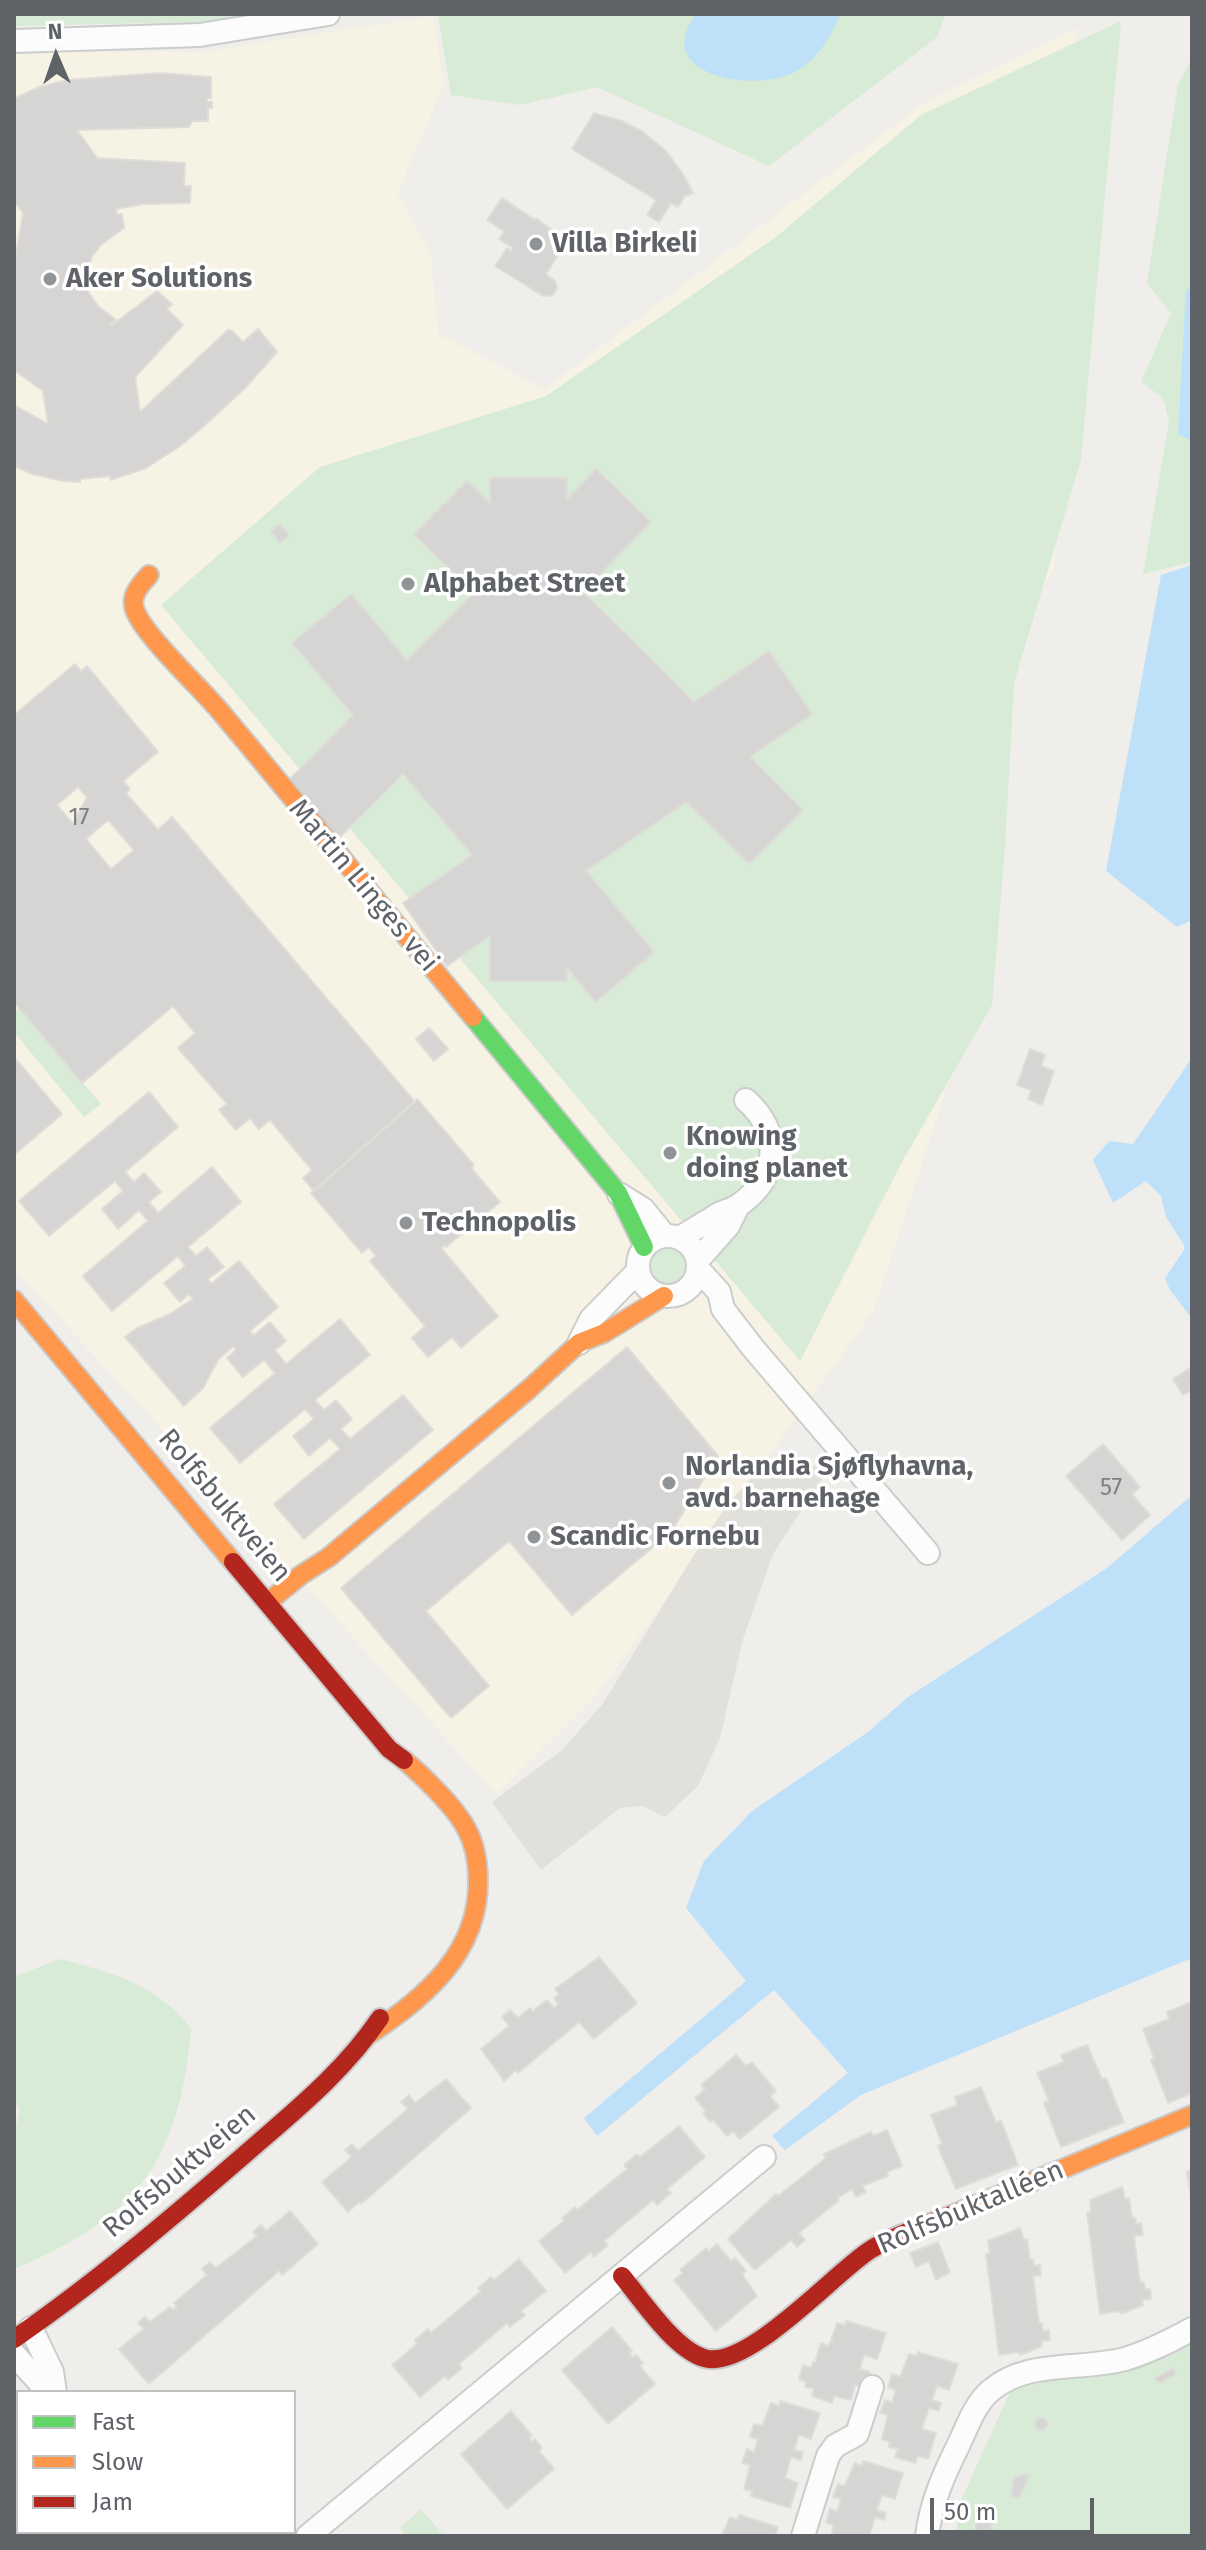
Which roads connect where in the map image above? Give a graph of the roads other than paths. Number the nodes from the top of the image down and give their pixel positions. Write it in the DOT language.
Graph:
graph roads {
  1 [pos="328,14"];
  2 [pos="14,41"];
  3 [pos="149,575"];
  4 [pos="746,1100"];
  5 [pos="618,1193"];
  6 [pos="738,1206"];
  7 [pos="672,1237"];
  8 [pos="644,1247"];
  9 [pos="698,1264"];
  10 [pos="638,1271"];
  11 [pos="674,1294"];
  12 [pos="14,1300"];
  13 [pos="723,1309"];
  14 [pos="579,1343"];
  15 [pos="928,1553"];
  16 [pos="268,1602"];
  17 [pos="389,1749"];
  18 [pos="417,1799"];
  19 [pos="459,1885"];
  20 [pos="453,1920"];
  21 [pos="404,1986"];
  22 [pos="370,2034"];
  23 [pos="1192,2115"];
  24 [pos="764,2157"];
  25 [pos="622,2276"];
  26 [pos="1192,2329"];
  27 [pos="23,2334"];
  28 [pos="14,2354"];
  29 [pos="872,2387"];
  30 [pos="46,2390"];
  31 [pos="55,2390"];
  32 [pos="308,2536"];
  33 [pos="803,2536"];
  34 [pos="927,2536"];
  1 -- 2 [label="street"];
  3 -- 5 [label="street, Martin Linges vei"];
  4 -- 6 [label="street"];
  5 -- 7 [label="street, Martin Linges vei"];
  5 -- 8 [label="street, Martin Linges vei"];
  6 -- 7 [label="street"];
  6 -- 9 [label="street"];
  7 -- 8 [label="street"];
  7 -- 9 [label="street"];
  8 -- 10 [label="street"];
  9 -- 11 [label="street"];
  9 -- 13 [label="street"];
  10 -- 11 [label="street"];
  10 -- 14 [label="street"];
  11 -- 13 [label="street"];
  11 -- 14 [label="street"];
  12 -- 16 [label="street, Rolfsbuktveien"];
  13 -- 15 [label="street"];
  14 -- 16 [label="street"];
  16 -- 17 [label="street, Rolfsbuktveien"];
  17 -- 18 [label="street, Rolfsbuktveien"];
  17 -- 22 [label="street, Rolfsbuktveien"];
  19 -- 20 [label="street"];
  21 -- 22 [label="street, Rolfsbuktveien"];
  22 -- 27 [label="street, Rolfsbuktveien"];
  23 -- 25 [label="street, Rolfsbuktalléen"];
  24 -- 25 [label="street"];
  25 -- 32 [label="street"];
  26 -- 34 [label="street"];
  27 -- 31 [label="street"];
  28 -- 30 [label="street"];
  29 -- 33 [label="street"];
}
